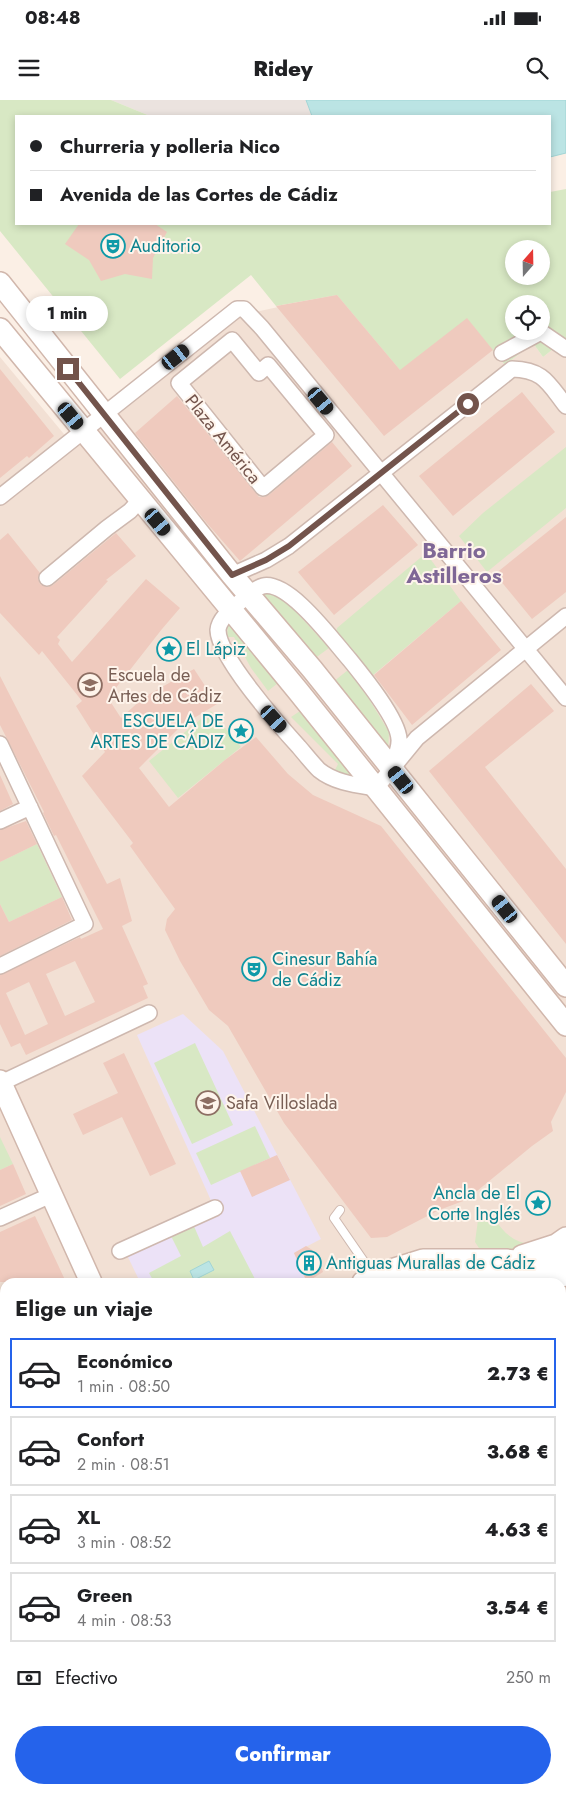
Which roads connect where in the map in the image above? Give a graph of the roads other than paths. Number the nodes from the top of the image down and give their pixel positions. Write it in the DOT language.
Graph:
graph roads {
  1 [pos="0,283"];
  2 [pos="0,329"];
  3 [pos="232,340"];
  4 [pos="566,348"];
  5 [pos="502,353"];
  6 [pos="566,406"];
  7 [pos="104,415"];
  8 [pos="83,430"];
  9 [pos="381,473"];
  10 [pos="0,497"];
  11 [pos="140,500"];
  12 [pos="47,578"];
  13 [pos="241,586"];
  14 [pos="225,616"];
  15 [pos="566,616"];
  16 [pos="526,649"];
  17 [pos="566,698"];
  18 [pos="0,744"];
  19 [pos="392,769"];
  20 [pos="376,788"];
  21 [pos="30,807"];
  22 [pos="0,821"];
  23 [pos="0,966"];
  24 [pos="566,986"];
  25 [pos="149,1013"];
  26 [pos="566,1025"];
  27 [pos="0,1082"];
  28 [pos="51,1195"];
  29 [pos="215,1208"];
  30 [pos="340,1210"];
  31 [pos="0,1218"];
  32 [pos="566,1238"];
  33 [pos="120,1251"];
  34 [pos="506,1260"];
  35 [pos="566,1260"];
  36 [pos="566,1275"];
  37 [pos="89,1278"];
  38 [pos="369,1278"];
  39 [pos="376,1278"];
  40 [pos="536,1278"];
  1 -- 7 [label="main road"];
  2 -- 8 [label="main road"];
  3 -- 3 [label="street, Plaza América"];
  4 -- 5 [label="street"];
  6 -- 9 [label="street"];
  7 -- 8 [label="street"];
  7 -- 9 [label="street"];
  7 -- 13 [label="main road"];
  8 -- 10 [label="street"];
  8 -- 11 [label="main road"];
  9 -- 13 [label="street"];
  9 -- 16 [label="street"];
  11 -- 12 [label="street"];
  11 -- 14 [label="main road"];
  13 -- 14 [label="street"];
  13 -- 19 [label="main road"];
  13 -- 19 [label="street"];
  14 -- 20 [label="main road"];
  14 -- 20 [label="street"];
  15 -- 16 [label="street"];
  16 -- 17 [label="street"];
  16 -- 19 [label="street"];
  18 -- 21 [label="street"];
  19 -- 20 [label="street"];
  19 -- 24 [label="main road"];
  20 -- 26 [label="main road"];
  21 -- 22 [label="street"];
  21 -- 23 [label="street"];
  25 -- 27 [label="street"];
  27 -- 28 [label="main road"];
  28 -- 31 [label="street"];
  28 -- 37 [label="main road"];
  29 -- 33 [label="street"];
  30 -- 38 [label="lane"];
  32 -- 34 [label="main road"];
  34 -- 35 [label="main road"];
  34 -- 39 [label="main road"];
  36 -- 40 [label="main road"];
}
